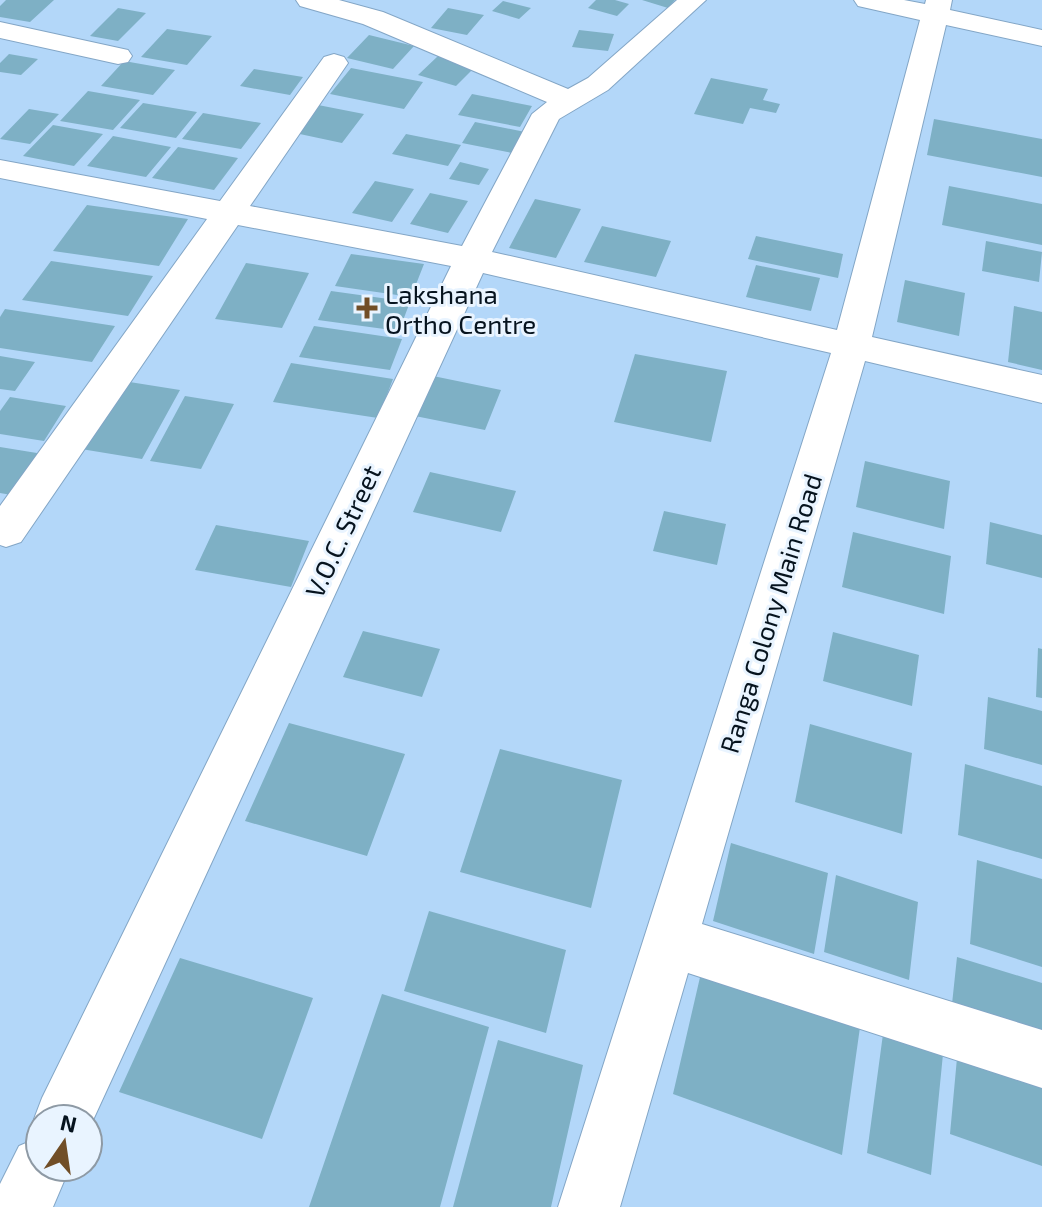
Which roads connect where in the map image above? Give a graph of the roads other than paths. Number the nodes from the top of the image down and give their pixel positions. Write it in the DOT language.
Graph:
graph roads {
  1 [pos="309,0"];
  2 [pos="693,0"];
  3 [pos="867,0"];
  4 [pos="937,7"];
  5 [pos="0,30"];
  6 [pos="1042,38"];
  7 [pos="118,56"];
  8 [pos="334,63"];
  9 [pos="570,101"];
  10 [pos="0,169"];
  11 [pos="229,212"];
  12 [pos="472,259"];
  13 [pos="851,347"];
  14 [pos="1042,389"];
  15 [pos="6,530"];
  16 [pos="671,941"];
  17 [pos="1042,1059"];
  18 [pos="71,1103"];
  19 [pos="32,1183"];
  20 [pos="21,1207"];
  21 [pos="589,1207"];
  1 -- 9 [label="street"];
  2 -- 9 [label="street, V.O.C. Street"];
  3 -- 4 [label="street"];
  4 -- 6 [label="street"];
  4 -- 13 [label="street, Ranga Colony Main Road"];
  5 -- 7 [label="street"];
  8 -- 11 [label="street"];
  9 -- 12 [label="street, V.O.C. Street"];
  10 -- 11 [label="street"];
  11 -- 12 [label="street"];
  11 -- 15 [label="street"];
  12 -- 13 [label="street"];
  12 -- 18 [label="street, V.O.C. Street"];
  13 -- 14 [label="street"];
  13 -- 16 [label="street, Ranga Colony Main Road"];
  16 -- 17 [label="street"];
  16 -- 21 [label="street, Ranga Colony Main Road"];
  19 -- 20 [label="street"];
}
